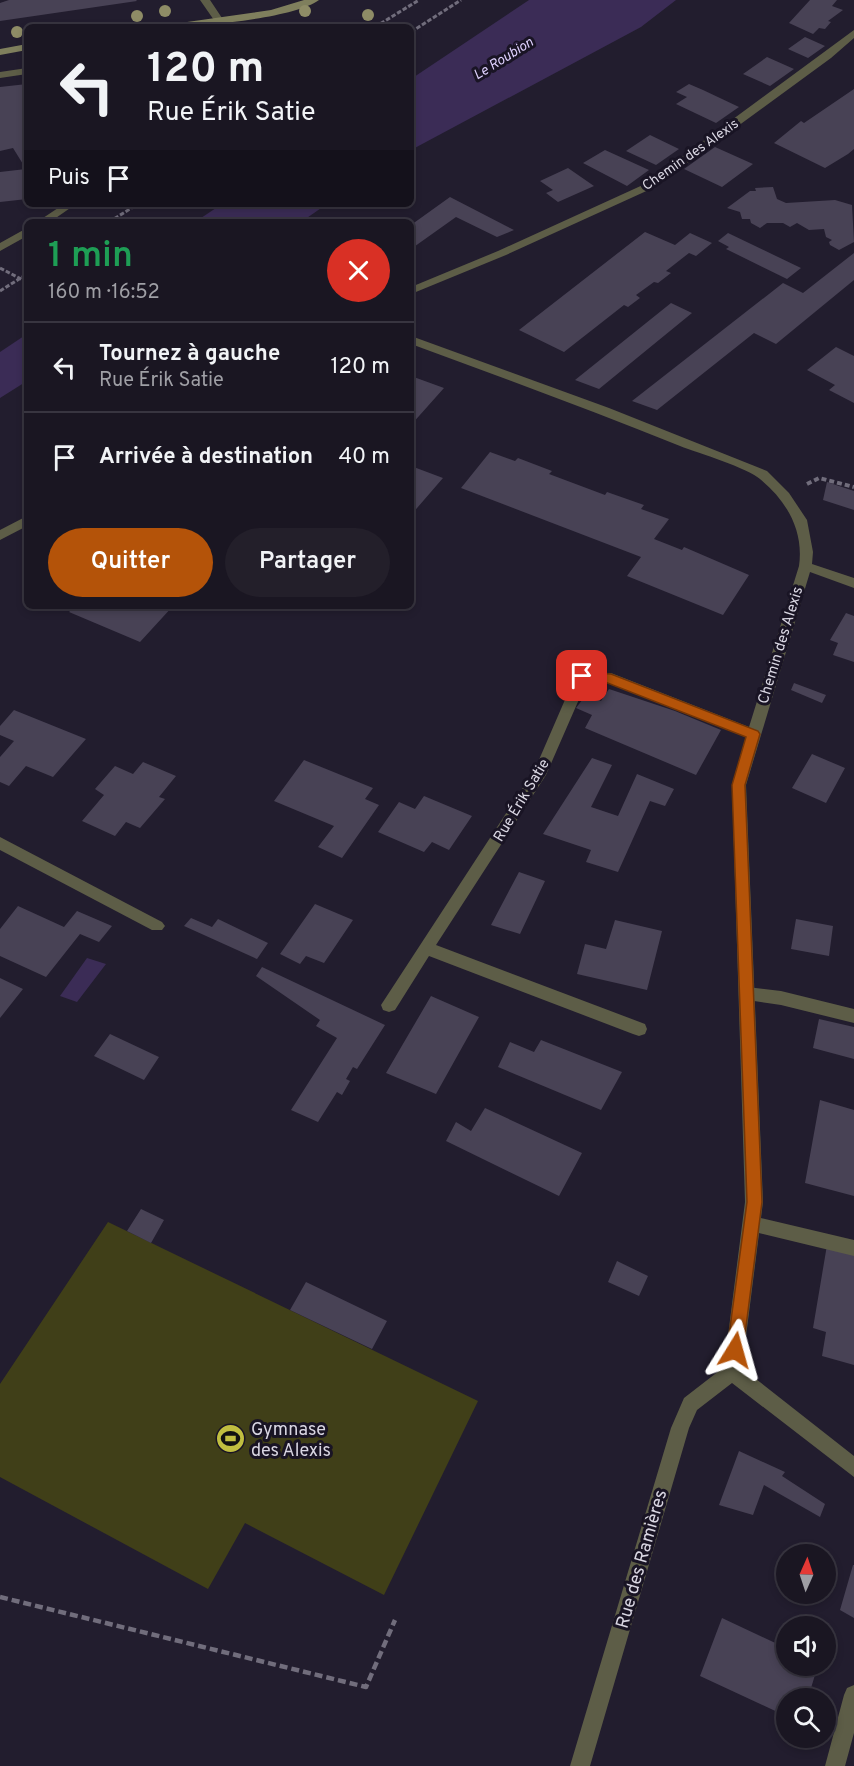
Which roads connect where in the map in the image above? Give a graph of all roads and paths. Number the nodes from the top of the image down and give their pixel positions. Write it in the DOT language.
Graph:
graph roads {
  1 [pos="205,0"];
  2 [pos="314,0"];
  3 [pos="419,0"];
  4 [pos="460,0"];
  5 [pos="219,21"];
  6 [pos="196,24"];
  7 [pos="380,24"];
  8 [pos="414,30"];
  9 [pos="854,33"];
  10 [pos="24,47"];
  11 [pos="0,51"];
  12 [pos="24,71"];
  13 [pos="0,75"];
  14 [pos="66,207"];
  15 [pos="133,207"];
  16 [pos="47,219"];
  17 [pos="114,219"];
  18 [pos="24,233"];
  19 [pos="0,248"];
  20 [pos="0,268"];
  21 [pos="24,276"];
  22 [pos="24,280"];
  23 [pos="414,290"];
  24 [pos="0,291"];
  25 [pos="414,341"];
  26 [pos="854,487"];
  27 [pos="785,496"];
  28 [pos="24,522"];
  29 [pos="0,536"];
  30 [pos="805,566"];
  31 [pos="854,583"];
  32 [pos="753,734"];
  33 [pos="0,843"];
  34 [pos="157,926"];
  35 [pos="426,948"];
  36 [pos="747,994"];
  37 [pos="389,1005"];
  38 [pos="854,1016"];
  39 [pos="639,1029"];
  40 [pos="752,1224"];
  41 [pos="854,1248"];
  42 [pos="732,1372"];
  43 [pos="854,1468"];
  44 [pos="0,1597"];
  45 [pos="395,1620"];
  46 [pos="854,1695"];
  47 [pos="580,1766"];
  48 [pos="835,1766"];
  1 -- 5 [label="street"];
  2 -- 5 [label="main road"];
  3 -- 7 [label="path"];
  4 -- 8 [label="path"];
  5 -- 6 [label="main road"];
  9 -- 23 [label="street, Chemin des Alexis"];
  10 -- 11 [label="main road"];
  12 -- 13 [label="street"];
  14 -- 16 [label="street"];
  15 -- 17 [label="path"];
  18 -- 19 [label="street"];
  20 -- 22 [label="path, bridge"];
  21 -- 24 [label="path"];
  25 -- 27 [label="street, Chemin des Alexis"];
  26 -- 27 [label="path"];
  27 -- 30 [label="street, Chemin des Alexis"];
  28 -- 29 [label="street"];
  30 -- 31 [label="street"];
  30 -- 32 [label="street, Chemin des Alexis"];
  32 -- 35 [label="street, Rue Érik Satie"];
  32 -- 36 [label="street, Chemin des Alexis"];
  33 -- 34 [label="street"];
  35 -- 37 [label="street, Rue Érik Satie"];
  35 -- 39 [label="street"];
  36 -- 38 [label="street"];
  36 -- 40 [label="street, Chemin des Alexis"];
  40 -- 41 [label="street"];
  40 -- 42 [label="street, Chemin des Alexis"];
  42 -- 43 [label="street"];
  42 -- 47 [label="street, Rue des Ramières"];
  44 -- 45 [label="path"];
  46 -- 48 [label="street"];
}
